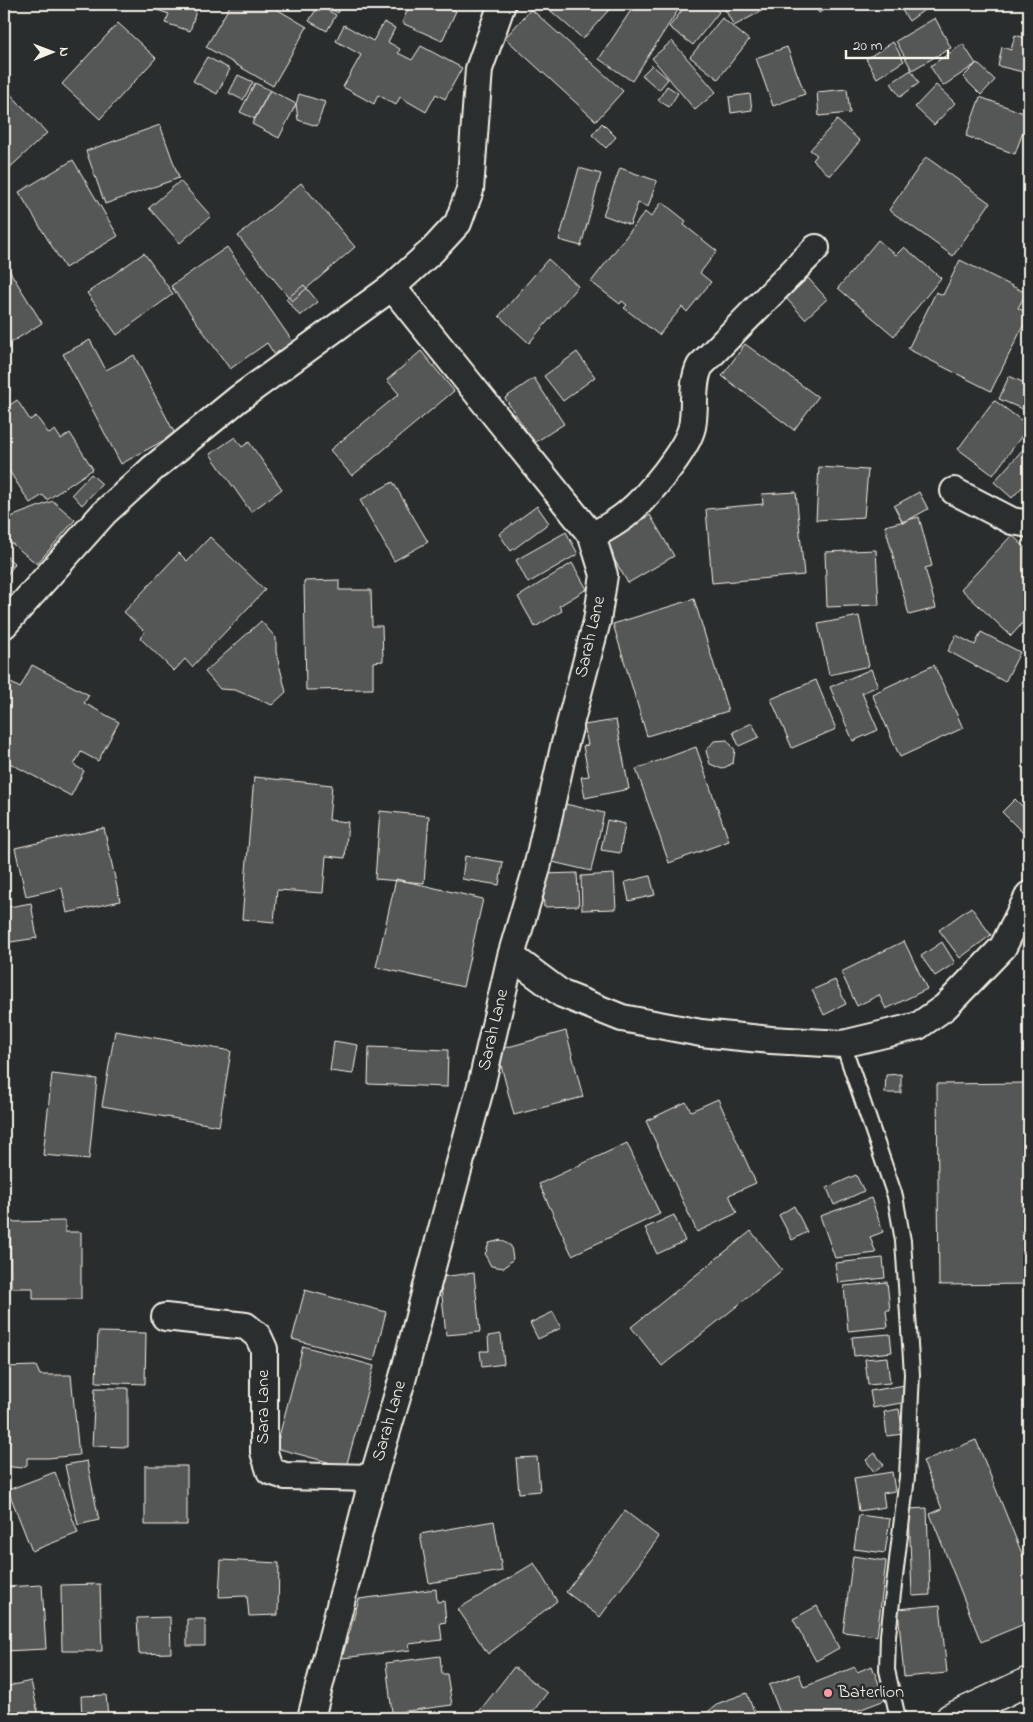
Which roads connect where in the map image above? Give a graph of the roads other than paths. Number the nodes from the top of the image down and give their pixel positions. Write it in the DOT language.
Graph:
graph roads {
  1 [pos="502,4"];
  2 [pos="816,248"];
  3 [pos="392,287"];
  4 [pos="954,490"];
  5 [pos="1029,524"];
  6 [pos="592,536"];
  7 [pos="4,625"];
  8 [pos="1029,895"];
  9 [pos="511,956"];
  10 [pos="843,1044"];
  11 [pos="165,1317"];
  12 [pos="373,1478"];
  13 [pos="1029,1681"];
  14 [pos="311,1718"];
  15 [pos="898,1718"];
  16 [pos="950,1718"];
  1 -- 3 [label="street"];
  2 -- 6 [label="street"];
  3 -- 6 [label="street, Sarah Lane"];
  3 -- 7 [label="street"];
  4 -- 5 [label="street"];
  6 -- 9 [label="street, Sarah Lane"];
  8 -- 10 [label="street"];
  9 -- 10 [label="street"];
  9 -- 12 [label="street, Sarah Lane"];
  10 -- 15 [label="lane"];
  11 -- 12 [label="street, Sara Lane"];
  12 -- 14 [label="street, Sarah Lane"];
  13 -- 16 [label="main road"];
}
